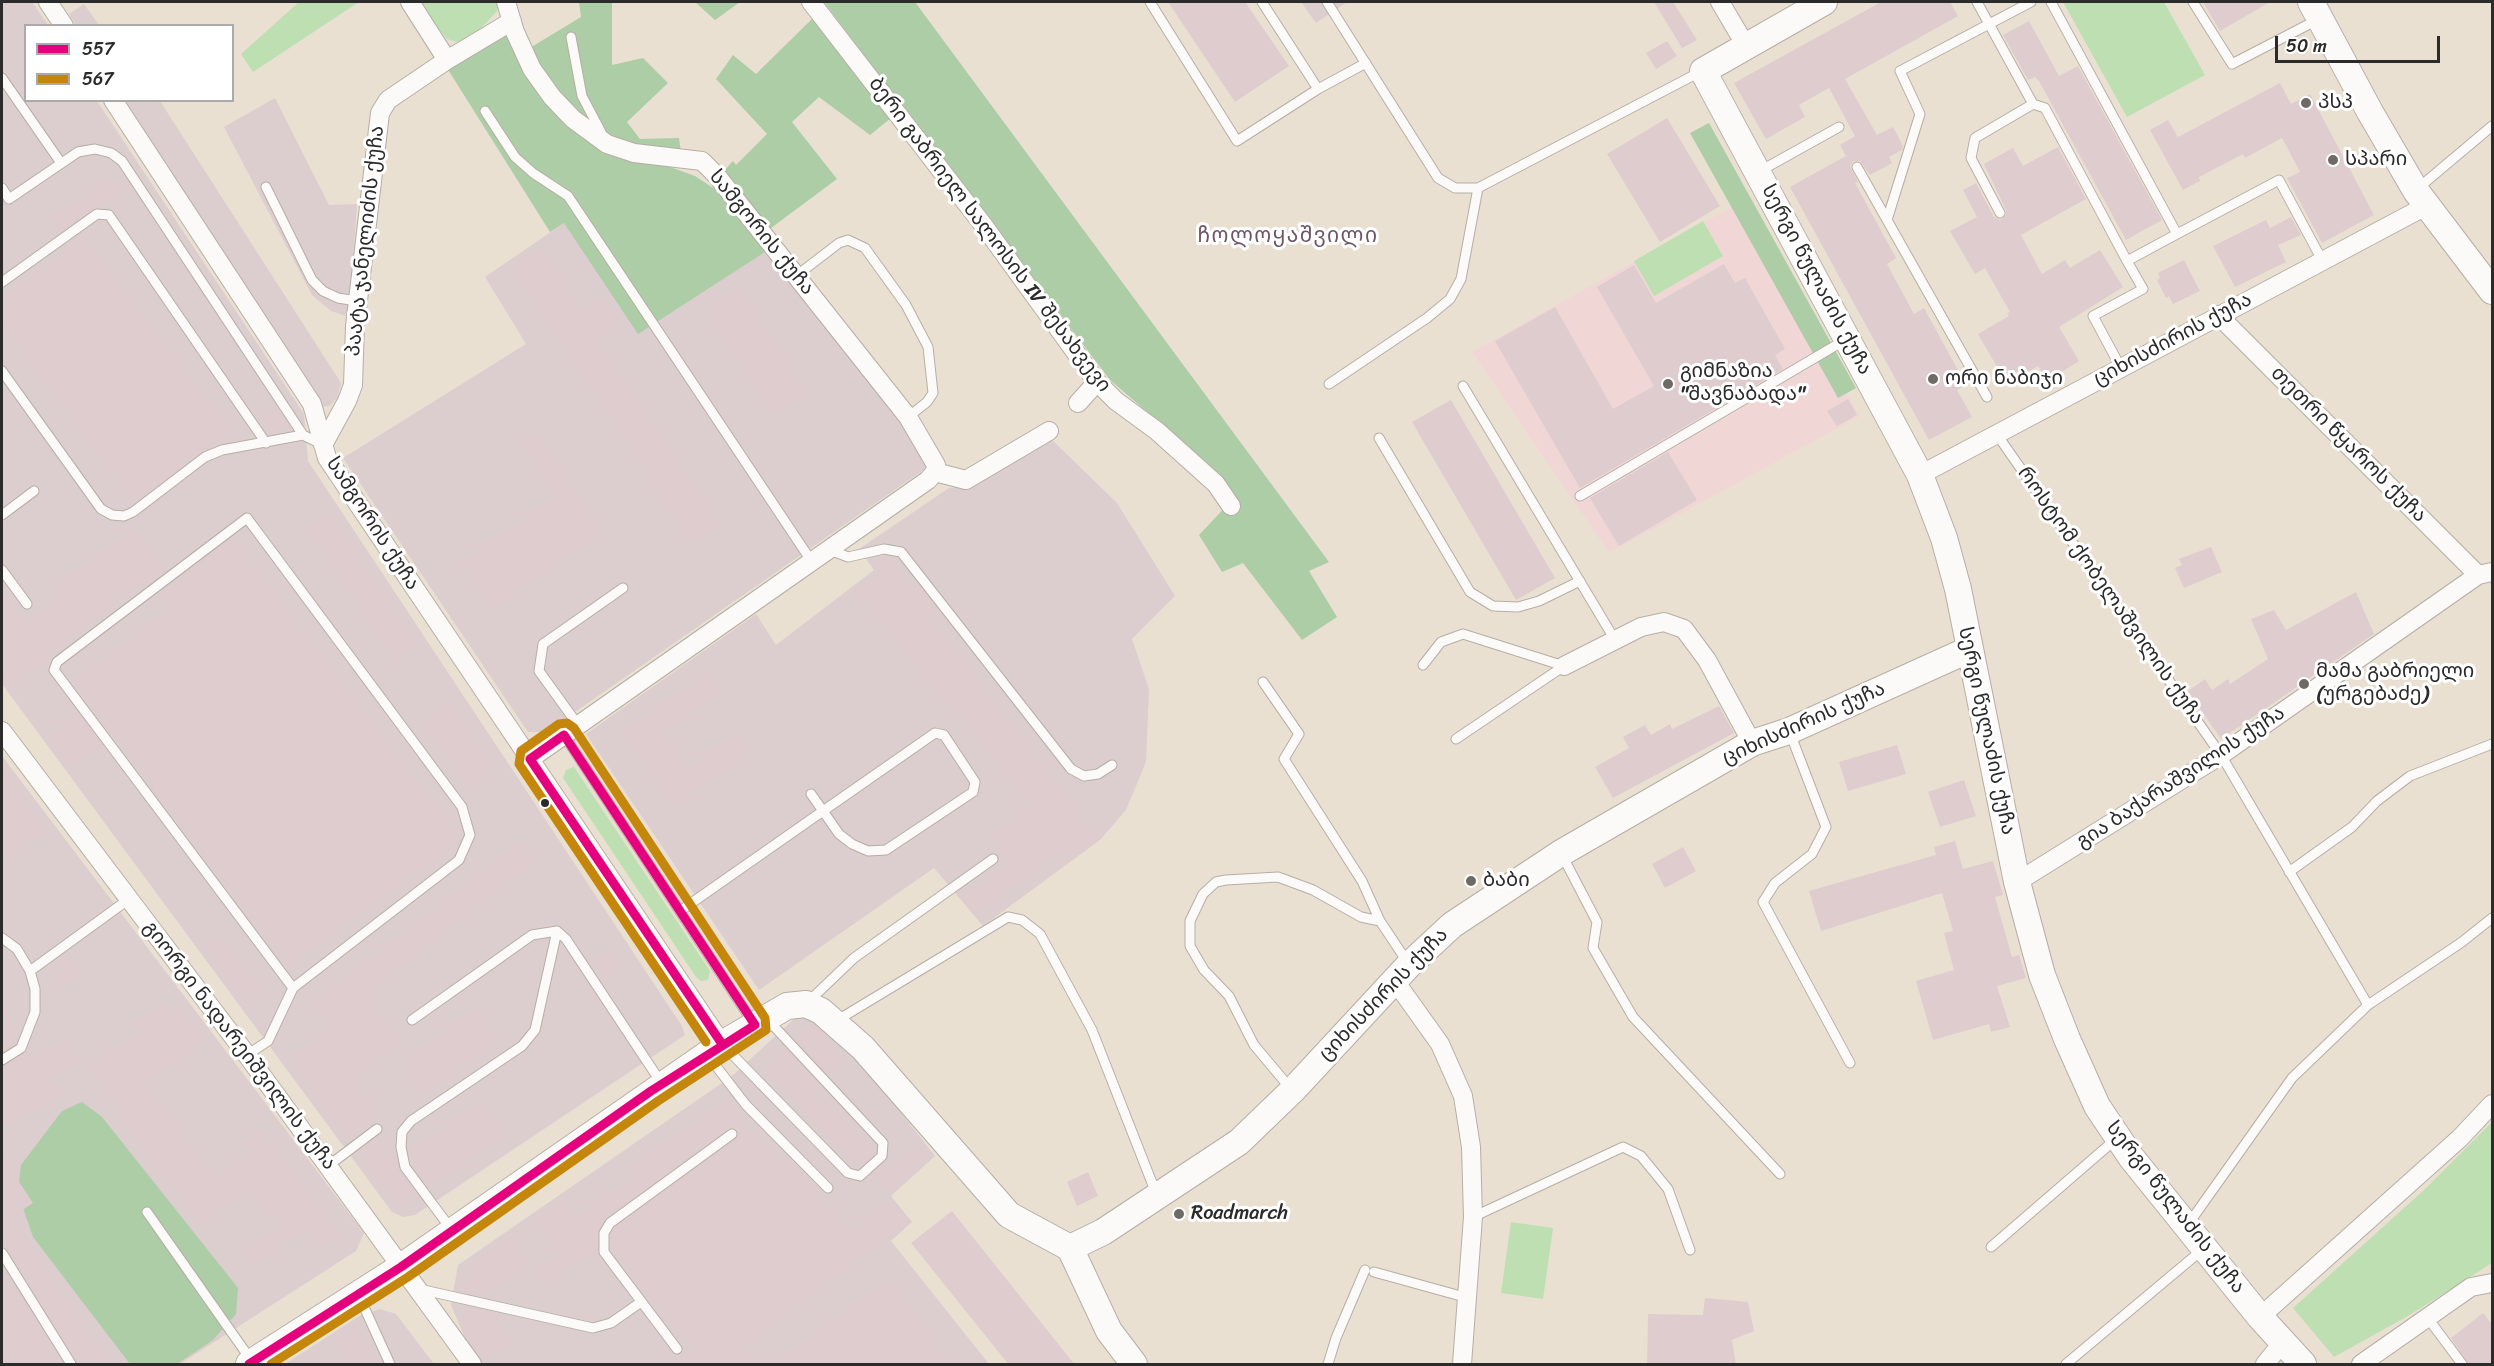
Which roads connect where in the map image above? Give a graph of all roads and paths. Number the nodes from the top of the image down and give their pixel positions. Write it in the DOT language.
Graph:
graph roads {
  1 [pos="48,2"];
  2 [pos="410,2"];
  3 [pos="506,2"];
  4 [pos="811,2"];
  5 [pos="1150,2"];
  6 [pos="1262,2"];
  7 [pos="1327,2"];
  8 [pos="1720,2"];
  9 [pos="1824,2"];
  10 [pos="1977,2"];
  11 [pos="2031,2"];
  12 [pos="2051,2"];
  13 [pos="2193,2"];
  14 [pos="2316,10"];
  15 [pos="512,21"];
  16 [pos="63,24"];
  17 [pos="1990,24"];
  18 [pos="571,37"];
  19 [pos="1746,46"];
  20 [pos="447,60"];
  21 [pos="1366,63"];
  22 [pos="1703,70"];
  23 [pos="2,78"];
  24 [pos="1318,89"];
  25 [pos="114,102"];
  26 [pos="2033,104"];
  27 [pos="485,111"];
  28 [pos="2493,126"];
  29 [pos="1839,127"];
  30 [pos="618,148"];
  31 [pos="61,163"];
  32 [pos="1857,167"];
  33 [pos="1758,172"];
  34 [pos="266,187"];
  35 [pos="2,188"];
  36 [pos="1478,188"];
  37 [pos="2421,198"];
  38 [pos="2000,213"];
  39 [pos="1887,220"];
  40 [pos="2177,234"];
  41 [pos="2322,260"];
  42 [pos="2127,261"];
  43 [pos="796,276"];
  44 [pos="2,282"];
  45 [pos="2493,291"];
  46 [pos="357,301"];
  47 [pos="2218,315"];
  48 [pos="1848,339"];
  49 [pos="2121,368"];
  50 [pos="2,371"];
  51 [pos="1097,381"];
  52 [pos="1329,384"];
  53 [pos="1463,386"];
  54 [pos="1987,397"];
  55 [pos="1078,403"];
  56 [pos="908,417"];
  57 [pos="1049,431"];
  58 [pos="303,435"];
  59 [pos="1998,436"];
  60 [pos="1379,438"];
  61 [pos="266,443"];
  62 [pos="323,446"];
  63 [pos="935,472"];
  64 [pos="1920,475"];
  65 [pos="34,490"];
  66 [pos="1580,496"];
  67 [pos="1231,506"];
  68 [pos="2,515"];
  69 [pos="830,550"];
  70 [pos="812,562"];
  71 [pos="2,570"];
  72 [pos="2485,574"];
  73 [pos="1580,581"];
  74 [pos="623,588"];
  75 [pos="27,604"];
  76 [pos="1615,640"];
  77 [pos="1968,650"];
  78 [pos="1423,665"];
  79 [pos="1564,666"];
  80 [pos="1263,682"];
  81 [pos="571,730"];
  82 [pos="1789,731"];
  83 [pos="4,739"];
  84 [pos="1456,739"];
  85 [pos="1752,743"];
  86 [pos="2493,744"];
  87 [pos="2221,755"];
  88 [pos="530,759"];
  89 [pos="1112,765"];
  90 [pos="811,794"];
  91 [pos="823,811"];
  92 [pos="1561,853"];
  93 [pos="993,859"];
  94 [pos="2289,872"];
  95 [pos="2017,882"];
  96 [pos="129,899"];
  97 [pos="680,911"];
  98 [pos="2493,918"];
  99 [pos="1380,921"];
  100 [pos="557,932"];
  101 [pos="2,938"];
  102 [pos="30,971"];
  103 [pos="1402,973"];
  104 [pos="293,988"];
  105 [pos="806,1004"];
  106 [pos="2368,1005"];
  107 [pos="412,1020"];
  108 [pos="761,1021"];
  109 [pos="834,1022"];
  110 [pos="714,1049"];
  111 [pos="247,1055"];
  112 [pos="2,1060"];
  113 [pos="1850,1063"];
  114 [pos="662,1084"];
  115 [pos="1293,1090"];
  116 [pos="2493,1104"];
  117 [pos="377,1129"];
  118 [pos="732,1134"];
  119 [pos="2118,1137"];
  120 [pos="328,1166"];
  121 [pos="1780,1174"];
  122 [pos="828,1188"];
  123 [pos="1158,1197"];
  124 [pos="147,1212"];
  125 [pos="1473,1217"];
  126 [pos="2187,1227"];
  127 [pos="452,1232"];
  128 [pos="1991,1247"];
  129 [pos="1070,1248"];
  130 [pos="2204,1248"];
  131 [pos="1690,1250"];
  132 [pos="2,1253"];
  133 [pos="401,1267"];
  134 [pos="2493,1283"];
  135 [pos="417,1289"];
  136 [pos="358,1294"];
  137 [pos="1468,1298"];
  138 [pos="641,1302"];
  139 [pos="2260,1317"];
  140 [pos="2427,1317"];
  141 [pos="2283,1342"];
  142 [pos="677,1349"];
  143 [pos="250,1363"];
  144 [pos="72,1365"];
  145 [pos="390,1365"];
  146 [pos="472,1365"];
  147 [pos="1134,1365"];
  148 [pos="1328,1365"];
  149 [pos="1462,1365"];
  150 [pos="2066,1365"];
  151 [pos="2265,1365"];
  152 [pos="2303,1365"];
  153 [pos="2361,1365"];
  154 [pos="2462,1365"];
  1 -- 16 [label="street"];
  2 -- 20 [label="street"];
  3 -- 15 [label="street, სამგორის ქუჩა"];
  4 -- 51 [label="street, ბერი გაბრიელ სალოსის IV შესახვევი"];
  5 -- 24 [label="lane"];
  6 -- 24 [label="lane"];
  7 -- 21 [label="lane"];
  8 -- 19 [label="street"];
  9 -- 19 [label="street"];
  10 -- 17 [label="lane"];
  11 -- 17 [label="lane"];
  12 -- 40 [label="lane"];
  13 -- 14 [label="lane"];
  14 -- 37 [label="street"];
  15 -- 20 [label="street, პაატა ჯანელიძის ქუჩა"];
  15 -- 30 [label="street, სამგორის ქუჩა"];
  17 -- 26 [label="lane"];
  17 -- 39 [label="lane"];
  18 -- 30 [label="lane"];
  19 -- 22 [label="street"];
  20 -- 46 [label="street, პაატა ჯანელიძის ქუჩა"];
  21 -- 24 [label="lane"];
  21 -- 36 [label="lane"];
  22 -- 33 [label="street, სერგი წულაძის ქუჩა"];
  22 -- 36 [label="lane"];
  23 -- 31 [label="lane"];
  25 -- 62 [label="street, სამგორის ქუჩა"];
  26 -- 38 [label="lane"];
  26 -- 42 [label="lane"];
  27 -- 70 [label="lane"];
  28 -- 37 [label="lane"];
  29 -- 33 [label="lane"];
  30 -- 43 [label="street, სამგორის ქუჩა"];
  31 -- 35 [label="lane"];
  31 -- 58 [label="lane"];
  32 -- 39 [label="lane"];
  33 -- 48 [label="street, სერგი წულაძის ქუჩა"];
  34 -- 46 [label="lane"];
  36 -- 52 [label="lane"];
  37 -- 41 [label="street, ციხისძირის ქუჩა"];
  37 -- 45 [label="street"];
  39 -- 54 [label="lane"];
  40 -- 41 [label="lane"];
  40 -- 42 [label="lane"];
  41 -- 47 [label="street, ციხისძირის ქუჩა"];
  42 -- 49 [label="lane"];
  43 -- 56 [label="street, სამგორის ქუჩა"];
  43 -- 56 [label="lane"];
  44 -- 61 [label="lane"];
  46 -- 62 [label="street, პაატა ჯანელიძის ქუჩა"];
  47 -- 49 [label="street, ციხისძირის ქუჩა"];
  47 -- 72 [label="street, თეთრი წყაროს ქუჩა"];
  48 -- 64 [label="street, სერგი წულაძის ქუჩა"];
  48 -- 66 [label="lane"];
  49 -- 59 [label="street, ციხისძირის ქუჩა"];
  50 -- 61 [label="lane"];
  51 -- 55 [label="street"];
  51 -- 67 [label="street, ბერი გაბრიელ სალოსის IV შესახვევი"];
  53 -- 73 [label="lane"];
  56 -- 63 [label="street, სამგორის ქუჩა"];
  57 -- 63 [label="street"];
  58 -- 61 [label="lane"];
  58 -- 62 [label="lane"];
  59 -- 64 [label="street, ციხისძირის ქუჩა"];
  59 -- 87 [label="lane, როსტომ ქობელაშვილის ქუჩა"];
  60 -- 73 [label="lane"];
  62 -- 88 [label="street, სამგორის ქუჩა"];
  63 -- 69 [label="street"];
  64 -- 77 [label="street, სერგი წულაძის ქუჩა"];
  65 -- 68 [label="lane"];
  69 -- 70 [label="street"];
  69 -- 89 [label="lane"];
  70 -- 81 [label="street"];
  71 -- 75 [label="lane"];
  72 -- 87 [label="street, გია ბაქარაშვილის ქუჩა"];
  73 -- 76 [label="lane"];
  74 -- 81 [label="lane"];
  76 -- 79 [label="street"];
  76 -- 85 [label="street"];
  77 -- 82 [label="street, ციხისძირის ქუჩა"];
  77 -- 95 [label="street, სერგი წულაძის ქუჩა"];
  78 -- 79 [label="lane"];
  79 -- 84 [label="lane"];
  80 -- 99 [label="lane"];
  81 -- 88 [label="street"];
  81 -- 97 [label="lane"];
  82 -- 85 [label="street, ციხისძირის ქუჩა"];
  82 -- 113 [label="lane"];
  83 -- 96 [label="street, გიორგი ნადარეიშვილის ქუჩა"];
  85 -- 92 [label="street, ციხისძირის ქუჩა"];
  86 -- 94 [label="lane"];
  87 -- 94 [label="lane, როსტომ ქობელაშვილის ქუჩა"];
  87 -- 95 [label="street, გია ბაქარაშვილის ქუჩა"];
  88 -- 110 [label="street, სამგორის ქუჩა"];
  90 -- 91 [label="lane"];
  91 -- 91 [label="lane"];
  91 -- 97 [label="lane"];
  92 -- 103 [label="street, ციხისძირის ქუჩა"];
  92 -- 121 [label="lane"];
  93 -- 105 [label="lane"];
  94 -- 106 [label="lane, როსტომ ქობელაშვილის ქუჩა"];
  95 -- 119 [label="street, სერგი წულაძის ქუჩა"];
  96 -- 102 [label="lane"];
  96 -- 111 [label="street, გიორგი ნადარეიშვილის ქუჩა"];
  97 -- 108 [label="lane"];
  98 -- 106 [label="lane"];
  99 -- 103 [label="lane"];
  99 -- 115 [label="lane"];
  100 -- 107 [label="lane"];
  100 -- 114 [label="lane"];
  100 -- 127 [label="lane"];
  101 -- 102 [label="lane"];
  102 -- 112 [label="lane"];
  103 -- 115 [label="street, ციხისძირის ქუჩა"];
  103 -- 125 [label="street"];
  104 -- 104 [label="lane"];
  104 -- 111 [label="lane"];
  105 -- 108 [label="street"];
  105 -- 109 [label="street"];
  106 -- 126 [label="lane"];
  108 -- 110 [label="street"];
  108 -- 110 [label="lane"];
  109 -- 123 [label="lane"];
  109 -- 129 [label="street"];
  110 -- 114 [label="street"];
  110 -- 122 [label="lane"];
  111 -- 120 [label="street, გიორგი ნადარეიშვილის ქუჩა"];
  114 -- 127 [label="street"];
  115 -- 123 [label="street, ციხისძირის ქუჩა"];
  116 -- 139 [label="street"];
  117 -- 120 [label="lane"];
  118 -- 138 [label="lane"];
  119 -- 126 [label="street, სერგი წულაძის ქუჩა"];
  119 -- 128 [label="lane"];
  120 -- 133 [label="street, გიორგი ნადარეიშვილის ქუჩა"];
  123 -- 129 [label="street, ციხისძირის ქუჩა"];
  124 -- 143 [label="lane"];
  125 -- 131 [label="lane"];
  125 -- 137 [label="street"];
  126 -- 130 [label="street, სერგი წულაძის ქუჩა"];
  127 -- 133 [label="street"];
  129 -- 147 [label="street"];
  130 -- 139 [label="street, სერგი წულაძის ქუჩა"];
  130 -- 150 [label="lane"];
  132 -- 144 [label="lane"];
  133 -- 135 [label="street, გიორგი ნადარეიშვილის ქუჩა"];
  133 -- 136 [label="street"];
  134 -- 140 [label="street"];
  135 -- 138 [label="lane"];
  135 -- 146 [label="street, გიორგი ნადარეიშვილის ქუჩა"];
  136 -- 143 [label="street"];
  136 -- 145 [label="lane"];
  137 -- 148 [label="lane"];
  137 -- 149 [label="street"];
  138 -- 142 [label="lane"];
  139 -- 141 [label="street, სერგი წულაძის ქუჩა"];
  140 -- 153 [label="street"];
  140 -- 154 [label="lane"];
  141 -- 151 [label="street"];
  141 -- 152 [label="street, სერგი წულაძის ქუჩა"];
}
